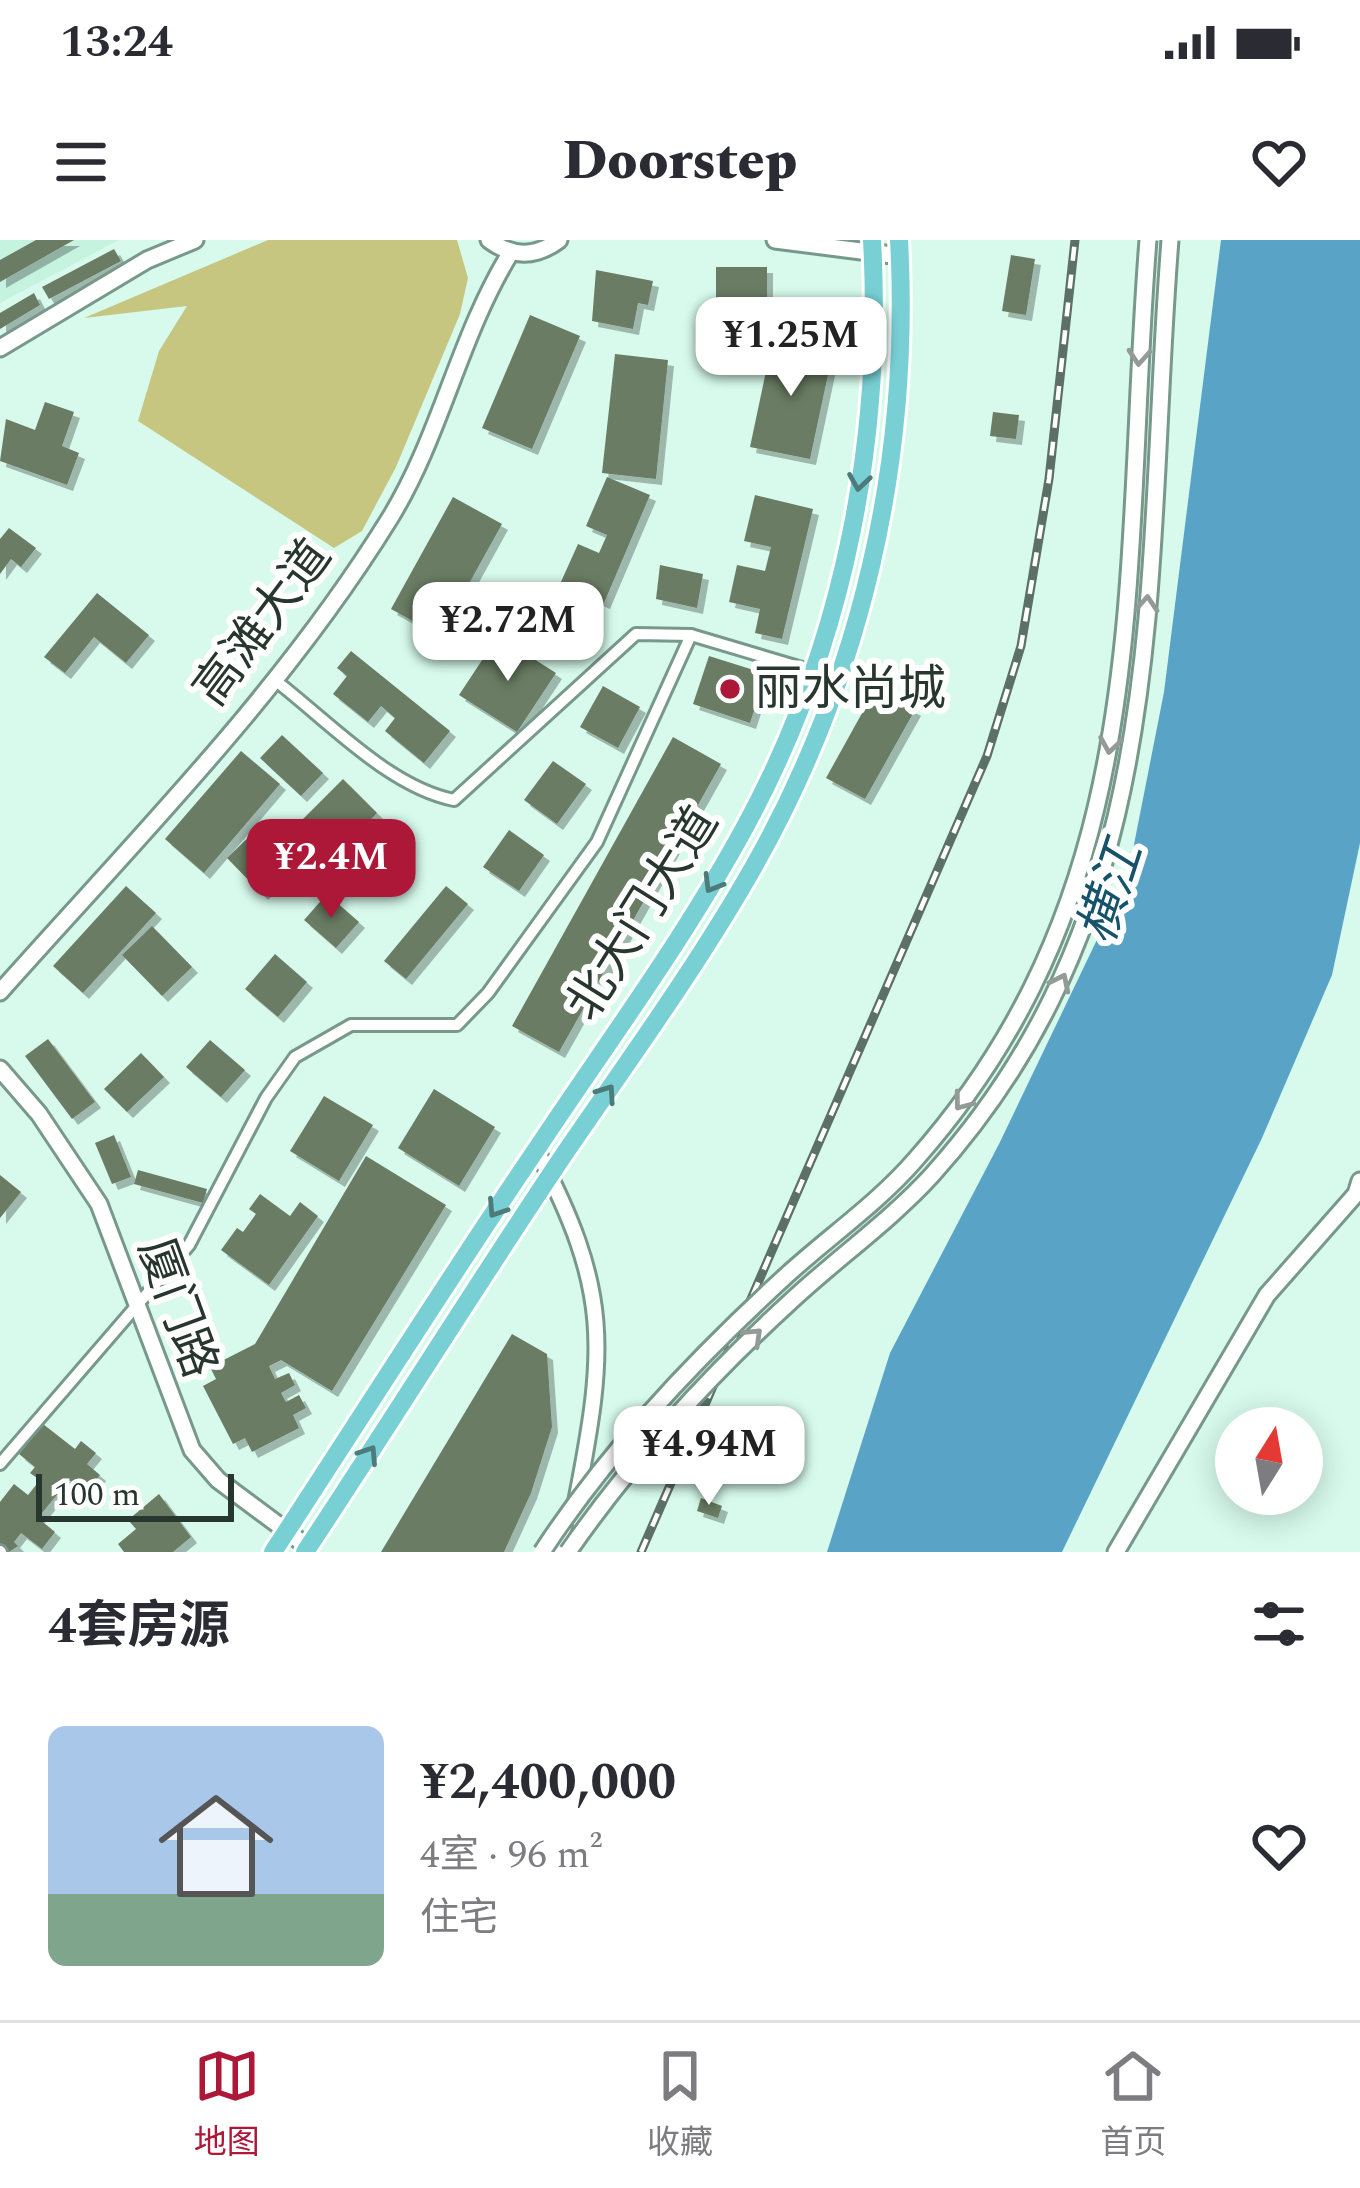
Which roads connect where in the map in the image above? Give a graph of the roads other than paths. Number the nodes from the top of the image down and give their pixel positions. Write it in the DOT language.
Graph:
graph roads {
  1 [pos="195,240"];
  2 [pos="489,240"];
  3 [pos="559,240"];
  4 [pos="775,240"];
  5 [pos="1148,240"];
  6 [pos="1169,240"];
  7 [pos="872,246"];
  8 [pos="899,248"];
  9 [pos="511,252"];
  10 [pos="0,348"];
  11 [pos="691,634"];
  12 [pos="814,671"];
  13 [pos="839,679"];
  14 [pos="276,681"];
  15 [pos="0,992"];
  16 [pos="0,1069"];
  17 [pos="536,1149"];
  18 [pos="550,1176"];
  19 [pos="1360,1180"];
  20 [pos="137,1311"];
  21 [pos="0,1464"];
  22 [pos="575,1503"];
  23 [pos="286,1532"];
  24 [pos="307,1550"];
  25 [pos="273,1552"];
  26 [pos="542,1552"];
  27 [pos="553,1552"];
  28 [pos="571,1552"];
  29 [pos="1116,1552"];
  1 -- 10 [label="main road"];
  2 -- 9 [label="main road"];
  3 -- 9 [label="main road"];
  4 -- 7 [label="main road"];
  5 -- 26 [label="main road, one-way, bridge"];
  28 -- 6 [label="main road, one-way, bridge"];
  7 -- 8 [label="main road"];
  7 -- 12 [label="highway, 北大门大道, one-way"];
  8 -- 13 [label="highway, 北大门大道"];
  9 -- 14 [label="main road, 高滩大道"];
  11 -- 12 [label="street"];
  11 -- 14 [label="street"];
  11 -- 20 [label="street"];
  12 -- 13 [label="street"];
  12 -- 17 [label="highway, 北大门大道, one-way"];
  18 -- 13 [label="highway, 北大门大道, one-way"];
  14 -- 15 [label="main road, 高滩大道"];
  16 -- 20 [label="main road, 厦门路"];
  17 -- 18 [label="street"];
  17 -- 23 [label="highway, 北大门大道, one-way"];
  18 -- 22 [label="street"];
  24 -- 18 [label="highway, 北大门大道, one-way"];
  19 -- 29 [label="main road"];
  20 -- 21 [label="street"];
  20 -- 23 [label="main road, 厦门路"];
  22 -- 27 [label="street"];
  22 -- 28 [label="street"];
  23 -- 24 [label="main road, 厦门路"];
  23 -- 25 [label="highway, 北大门大道"];
}
